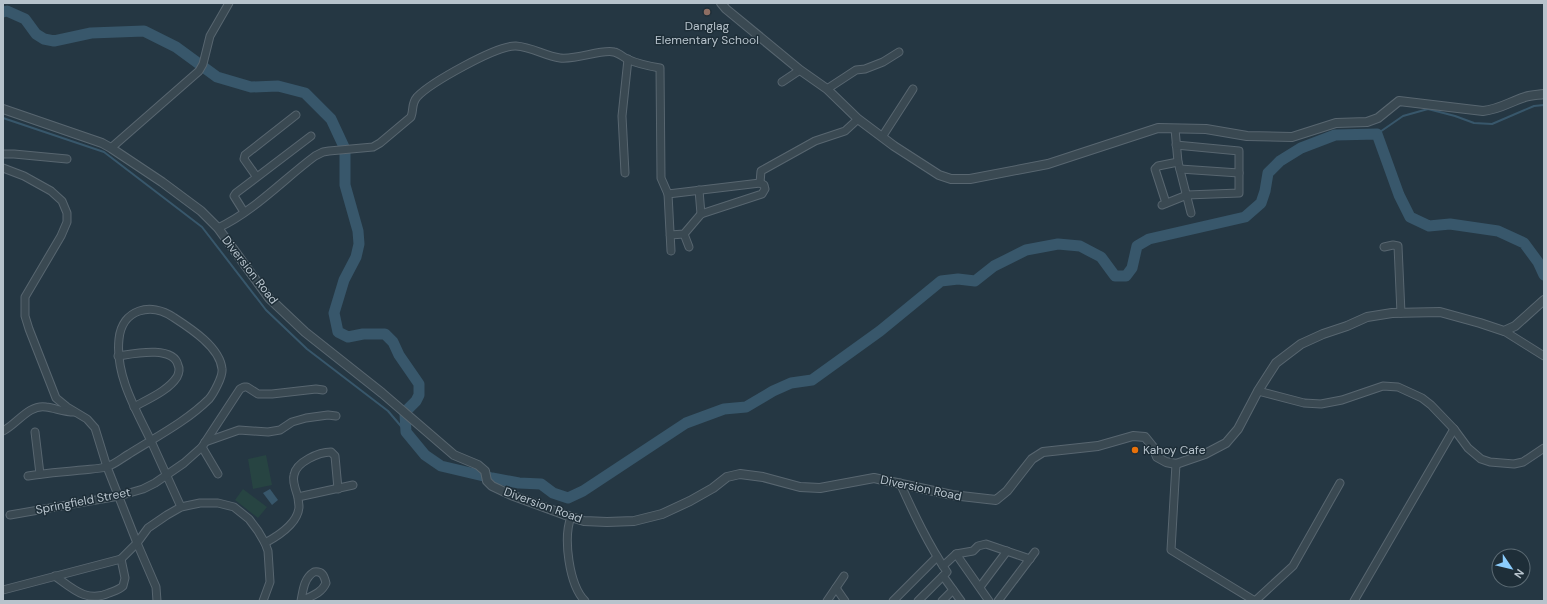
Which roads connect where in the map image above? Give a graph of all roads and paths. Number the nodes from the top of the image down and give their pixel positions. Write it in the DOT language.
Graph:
graph roads {
  1 [pos="229,3"];
  2 [pos="721,3"];
  3 [pos="899,52"];
  4 [pos="628,60"];
  5 [pos="800,70"];
  6 [pos="782,82"];
  7 [pos="827,89"];
  8 [pos="913,89"];
  9 [pos="1544,94"];
  10 [pos="3,109"];
  11 [pos="296,115"];
  12 [pos="858,120"];
  13 [pos="1175,129"];
  14 [pos="311,136"];
  15 [pos="882,137"];
  16 [pos="1176,145"];
  17 [pos="111,148"];
  18 [pos="3,154"];
  19 [pos="67,159"];
  20 [pos="1178,162"];
  21 [pos="3,168"];
  22 [pos="1180,169"];
  23 [pos="625,173"];
  24 [pos="1239,173"];
  25 [pos="256,176"];
  26 [pos="760,183"];
  27 [pos="699,190"];
  28 [pos="668,194"];
  29 [pos="1187,195"];
  30 [pos="244,212"];
  31 [pos="1191,212"];
  32 [pos="701,214"];
  33 [pos="218,228"];
  34 [pos="684,234"];
  35 [pos="670,236"];
  36 [pos="689,247"];
  37 [pos="1384,247"];
  38 [pos="671,251"];
  39 [pos="1544,300"];
  40 [pos="1401,313"];
  41 [pos="1504,331"];
  42 [pos="118,356"];
  43 [pos="1544,356"];
  44 [pos="323,390"];
  45 [pos="1258,391"];
  46 [pos="134,407"];
  47 [pos="78,413"];
  48 [pos="336,416"];
  49 [pos="5,428"];
  50 [pos="1454,429"];
  51 [pos="35,432"];
  52 [pos="150,441"];
  53 [pos="203,444"];
  54 [pos="1544,448"];
  55 [pos="1176,464"];
  56 [pos="107,467"];
  57 [pos="40,474"];
  58 [pos="218,474"];
  59 [pos="28,476"];
  60 [pos="166,476"];
  61 [pos="900,483"];
  62 [pos="1340,483"];
  63 [pos="353,485"];
  64 [pos="338,489"];
  65 [pos="118,496"];
  66 [pos="298,497"];
  67 [pos="181,507"];
  68 [pos="10,515"];
  69 [pos="571,517"];
  70 [pos="137,543"];
  71 [pos="265,543"];
  72 [pos="1007,551"];
  73 [pos="1035,552"];
  74 [pos="956,554"];
  75 [pos="937,557"];
  76 [pos="121,559"];
  77 [pos="1030,559"];
  78 [pos="943,566"];
  79 [pos="55,576"];
  80 [pos="844,576"];
  81 [pos="943,576"];
  82 [pos="980,587"];
  83 [pos="836,588"];
  84 [pos="3,590"];
  85 [pos="953,590"];
  86 [pos="101,599"];
  87 [pos="157,601"];
  88 [pos="263,601"];
  89 [pos="585,601"];
  90 [pos="827,601"];
  91 [pos="845,601"];
  92 [pos="893,601"];
  93 [pos="918,601"];
  94 [pos="942,601"];
  95 [pos="961,601"];
  96 [pos="988,601"];
  97 [pos="998,601"];
  98 [pos="1255,601"];
  99 [pos="1354,601"];
  1 -- 17 [label="street"];
  2 -- 5 [label="street"];
  3 -- 7 [label="street"];
  4 -- 23 [label="street"];
  4 -- 28 [label="street"];
  4 -- 30 [label="street"];
  5 -- 6 [label="street"];
  5 -- 7 [label="street"];
  7 -- 12 [label="street"];
  8 -- 15 [label="street"];
  9 -- 13 [label="street"];
  10 -- 17 [label="street, Diversion Road"];
  11 -- 25 [label="street"];
  12 -- 15 [label="street"];
  12 -- 26 [label="street"];
  13 -- 15 [label="street"];
  13 -- 16 [label="street"];
  14 -- 25 [label="street"];
  16 -- 20 [label="street"];
  16 -- 24 [label="street"];
  17 -- 33 [label="street, Diversion Road"];
  18 -- 19 [label="street"];
  20 -- 22 [label="street"];
  20 -- 29 [label="street"];
  21 -- 47 [label="street"];
  22 -- 24 [label="street"];
  22 -- 29 [label="street"];
  24 -- 29 [label="street"];
  25 -- 30 [label="street"];
  26 -- 27 [label="street"];
  26 -- 32 [label="street"];
  27 -- 28 [label="street"];
  27 -- 32 [label="street"];
  28 -- 35 [label="street"];
  29 -- 31 [label="street"];
  30 -- 33 [label="street"];
  32 -- 34 [label="street"];
  33 -- 69 [label="street, Diversion Road"];
  34 -- 35 [label="street"];
  34 -- 36 [label="street"];
  35 -- 38 [label="street"];
  37 -- 40 [label="street"];
  39 -- 41 [label="street"];
  40 -- 41 [label="street"];
  40 -- 45 [label="street"];
  41 -- 43 [label="street"];
  42 -- 46 [label="street"];
  42 -- 46 [label="street"];
  42 -- 52 [label="street"];
  44 -- 53 [label="street, Springfield Street"];
  45 -- 50 [label="street"];
  45 -- 55 [label="street"];
  46 -- 52 [label="street"];
  47 -- 49 [label="street"];
  47 -- 56 [label="street"];
  48 -- 53 [label="street"];
  50 -- 54 [label="street"];
  50 -- 99 [label="street"];
  51 -- 57 [label="street"];
  52 -- 56 [label="street"];
  52 -- 60 [label="street"];
  53 -- 58 [label="street"];
  53 -- 60 [label="street, Springfield Street"];
  55 -- 61 [label="street, Diversion Road"];
  55 -- 98 [label="street"];
  56 -- 57 [label="street"];
  56 -- 65 [label="street"];
  57 -- 59 [label="street"];
  60 -- 65 [label="street, Springfield Street"];
  60 -- 67 [label="street"];
  61 -- 69 [label="street, Diversion Road"];
  61 -- 75 [label="street"];
  62 -- 98 [label="street"];
  63 -- 64 [label="street"];
  64 -- 66 [label="street"];
  64 -- 66 [label="street"];
  65 -- 68 [label="street, Springfield Street"];
  65 -- 70 [label="street"];
  66 -- 71 [label="street"];
  67 -- 70 [label="street"];
  67 -- 71 [label="street"];
  69 -- 89 [label="street"];
  70 -- 76 [label="street"];
  70 -- 87 [label="street"];
  71 -- 88 [label="street"];
  72 -- 74 [label="street"];
  72 -- 77 [label="street"];
  72 -- 82 [label="street"];
  73 -- 77 [label="street"];
  74 -- 78 [label="street"];
  74 -- 82 [label="street"];
  75 -- 78 [label="street"];
  75 -- 92 [label="street"];
  76 -- 79 [label="street"];
  76 -- 86 [label="street"];
  77 -- 97 [label="street"];
  78 -- 81 [label="street"];
  79 -- 84 [label="street"];
  79 -- 86 [label="street"];
  80 -- 83 [label="street"];
  81 -- 85 [label="street"];
  81 -- 93 [label="street"];
  82 -- 96 [label="street"];
  83 -- 90 [label="street"];
  83 -- 91 [label="street"];
  85 -- 94 [label="street"];
  85 -- 95 [label="street"];
}
